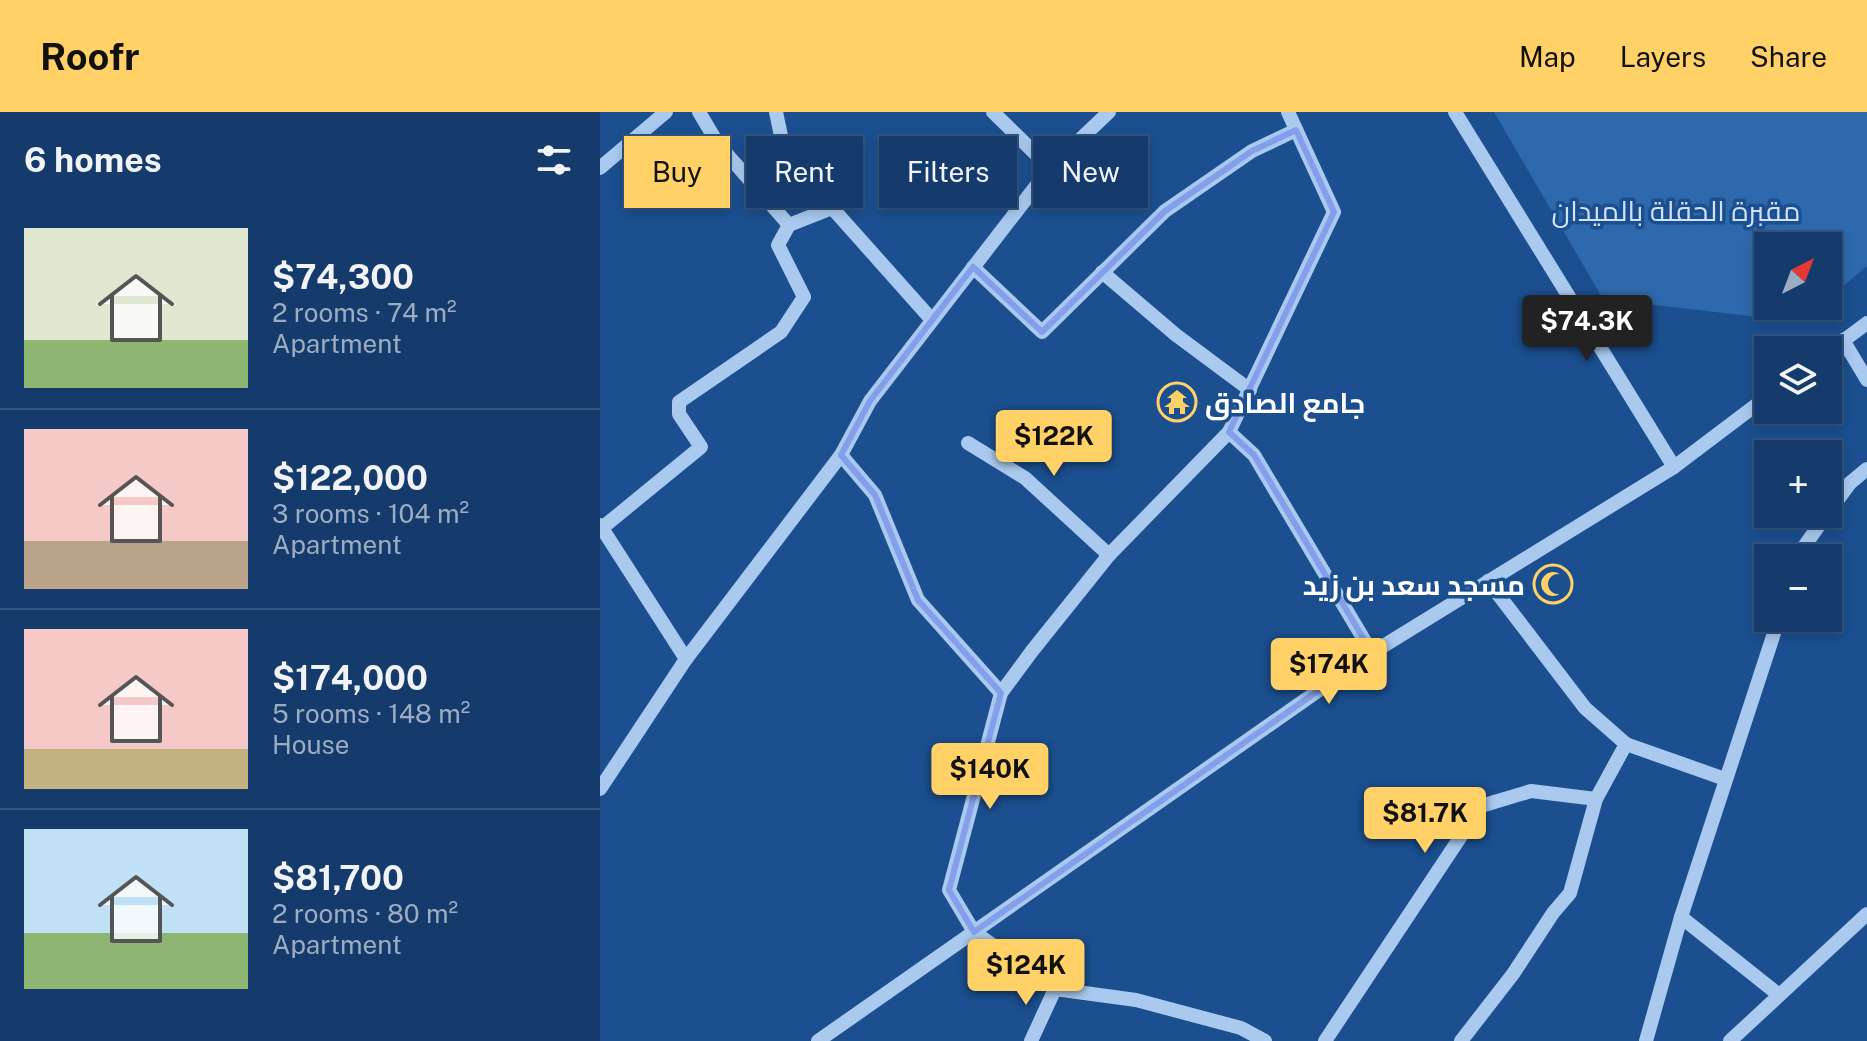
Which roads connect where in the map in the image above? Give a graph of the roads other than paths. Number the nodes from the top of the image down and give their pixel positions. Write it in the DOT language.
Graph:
graph roads {
  1 [pos="666,112"];
  2 [pos="699,112"];
  3 [pos="776,112"];
  4 [pos="993,112"];
  5 [pos="1109,112"];
  6 [pos="1288,112"];
  7 [pos="1455,112"];
  8 [pos="1296,130"];
  9 [pos="781,136"];
  10 [pos="1084,136"];
  11 [pos="1033,151"];
  12 [pos="600,168"];
  13 [pos="1033,190"];
  14 [pos="832,208"];
  15 [pos="789,225"];
  16 [pos="973,267"];
  17 [pos="1102,272"];
  18 [pos="932,320"];
  19 [pos="1867,323"];
  20 [pos="1843,340"];
  21 [pos="1867,380"];
  22 [pos="1250,390"];
  23 [pos="1754,407"];
  24 [pos="1229,432"];
  25 [pos="968,443"];
  26 [pos="841,455"];
  27 [pos="1674,467"];
  28 [pos="1867,469"];
  29 [pos="1842,494"];
  30 [pos="601,526"];
  31 [pos="1109,555"];
  32 [pos="1488,581"];
  33 [pos="1774,632"];
  34 [pos="1372,653"];
  35 [pos="686,659"];
  36 [pos="1001,693"];
  37 [pos="1626,744"];
  38 [pos="1725,779"];
  39 [pos="600,789"];
  40 [pos="1596,799"];
  41 [pos="1867,914"];
  42 [pos="1681,917"];
  43 [pos="974,932"];
  44 [pos="1055,989"];
  45 [pos="1779,995"];
  46 [pos="818,1041"];
  47 [pos="1031,1041"];
  48 [pos="1265,1041"];
  49 [pos="1325,1041"];
  50 [pos="1461,1041"];
  51 [pos="1646,1041"];
  52 [pos="1730,1041"];
  1 -- 12 [label="street"];
  2 -- 15 [label="street"];
  3 -- 9 [label="street"];
  4 -- 11 [label="street"];
  5 -- 10 [label="street"];
  6 -- 8 [label="street"];
  7 -- 27 [label="street"];
  8 -- 17 [label="street"];
  8 -- 22 [label="street"];
  13 -- 16 [label="street"];
  14 -- 15 [label="street"];
  14 -- 18 [label="street"];
  15 -- 30 [label="street"];
  16 -- 17 [label="street"];
  16 -- 18 [label="street"];
  17 -- 22 [label="street"];
  18 -- 26 [label="street"];
  19 -- 20 [label="street"];
  20 -- 21 [label="street"];
  22 -- 24 [label="street"];
  23 -- 27 [label="street"];
  24 -- 31 [label="street"];
  24 -- 34 [label="street"];
  25 -- 31 [label="street"];
  26 -- 35 [label="street"];
  26 -- 36 [label="street"];
  27 -- 32 [label="street"];
  28 -- 29 [label="street"];
  30 -- 35 [label="street"];
  31 -- 36 [label="street"];
  32 -- 34 [label="street"];
  32 -- 37 [label="street"];
  33 -- 38 [label="street"];
  34 -- 43 [label="street"];
  35 -- 39 [label="street"];
  36 -- 43 [label="street"];
  37 -- 38 [label="street"];
  37 -- 40 [label="street"];
  38 -- 42 [label="street"];
  40 -- 49 [label="street"];
  40 -- 50 [label="street"];
  41 -- 45 [label="street"];
  42 -- 45 [label="street"];
  42 -- 51 [label="street"];
  43 -- 44 [label="street"];
  43 -- 46 [label="street"];
  44 -- 47 [label="street"];
  44 -- 48 [label="street"];
  45 -- 52 [label="street"];
}
